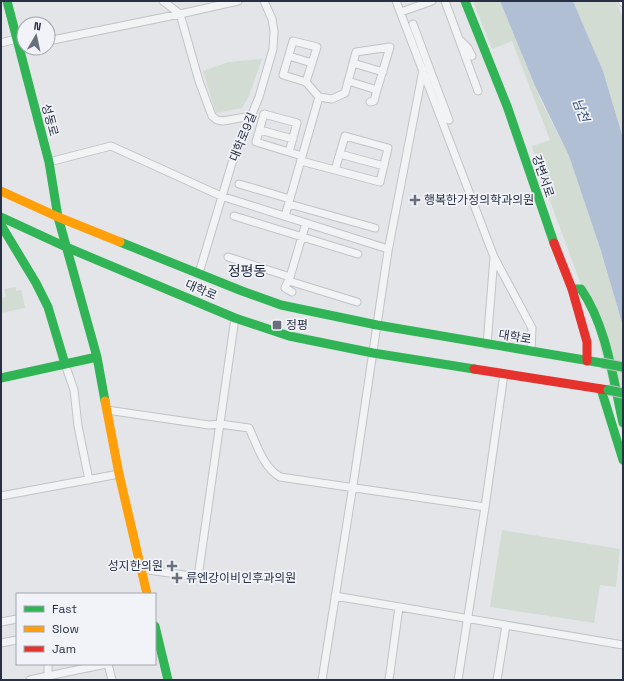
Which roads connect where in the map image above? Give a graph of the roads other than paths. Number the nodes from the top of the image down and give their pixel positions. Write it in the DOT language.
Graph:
graph roads {
  1 [pos="7,1"];
  2 [pos="163,1"];
  3 [pos="203,1"];
  4 [pos="238,1"];
  5 [pos="264,1"];
  6 [pos="396,1"];
  7 [pos="432,1"];
  8 [pos="445,1"];
  9 [pos="465,1"];
  10 [pos="202,9"];
  11 [pos="401,12"];
  12 [pos="180,14"];
  13 [pos="413,24"];
  14 [pos="16,33"];
  15 [pos="56,38"];
  16 [pos="459,39"];
  17 [pos="1,43"];
  18 [pos="16,44"];
  19 [pos="22,56"];
  20 [pos="289,56"];
  21 [pos="472,56"];
  22 [pos="312,63"];
  23 [pos="353,63"];
  24 [pos="383,72"];
  25 [pos="426,72"];
  26 [pos="348,81"];
  27 [pos="306,82"];
  28 [pos="377,90"];
  29 [pos="478,91"];
  30 [pos="319,98"];
  31 [pos="370,102"];
  32 [pos="251,116"];
  33 [pos="449,120"];
  34 [pos="260,130"];
  35 [pos="295,131"];
  36 [pos="308,135"];
  37 [pos="293,139"];
  38 [pos="289,152"];
  39 [pos="340,154"];
  40 [pos="302,158"];
  41 [pos="49,162"];
  42 [pos="384,166"];
  43 [pos="336,170"];
  44 [pos="239,184"];
  45 [pos="1,191"];
  46 [pos="222,196"];
  47 [pos="290,201"];
  48 [pos="234,216"];
  49 [pos="285,216"];
  50 [pos="1,217"];
  51 [pos="58,217"];
  52 [pos="306,223"];
  53 [pos="1,225"];
  54 [pos="375,228"];
  55 [pos="302,236"];
  56 [pos="66,247"];
  57 [pos="388,249"];
  58 [pos="358,254"];
  59 [pos="228,257"];
  60 [pos="494,257"];
  61 [pos="199,273"];
  62 [pos="290,276"];
  63 [pos="572,289"];
  64 [pos="292,292"];
  65 [pos="356,302"];
  66 [pos="234,318"];
  67 [pos="377,326"];
  68 [pos="487,345"];
  69 [pos="531,351"];
  70 [pos="373,353"];
  71 [pos="97,357"];
  72 [pos="587,361"];
  73 [pos="65,364"];
  74 [pos="623,367"];
  75 [pos="504,374"];
  76 [pos="1,378"];
  77 [pos="604,390"];
  78 [pos="623,393"];
  79 [pos="107,410"];
  80 [pos="623,423"];
  81 [pos="220,424"];
  82 [pos="623,460"];
  83 [pos="119,474"];
  84 [pos="89,480"];
  85 [pos="352,487"];
  86 [pos="1,496"];
  87 [pos="485,507"];
  88 [pos="141,569"];
  89 [pos="147,593"];
  90 [pos="335,596"];
  91 [pos="399,607"];
  92 [pos="468,618"];
  93 [pos="16,620"];
  94 [pos="1,622"];
  95 [pos="506,625"];
  96 [pos="156,630"];
  97 [pos="16,640"];
  98 [pos="1,643"];
  99 [pos="623,644"];
  100 [pos="48,665"];
  101 [pos="103,665"];
  102 [pos="107,665"];
  103 [pos="48,678"];
  104 [pos="30,680"];
  105 [pos="112,680"];
  106 [pos="168,680"];
  107 [pos="322,680"];
  108 [pos="388,680"];
  109 [pos="458,680"];
  110 [pos="497,680"];
  1 -- 14 [label="street, 성동로"];
  2 -- 12 [label="street"];
  3 -- 10 [label="street"];
  4 -- 10 [label="street"];
  5 -- 32 [label="street, 대학로9길"];
  6 -- 11 [label="street"];
  7 -- 11 [label="street"];
  8 -- 16 [label="street"];
  9 -- 63 [label="street, 강변서로"];
  10 -- 12 [label="street"];
  11 -- 25 [label="street"];
  12 -- 15 [label="street"];
  12 -- 32 [label="street"];
  13 -- 25 [label="street"];
  16 -- 21 [label="street"];
  16 -- 29 [label="street"];
  17 -- 18 [label="street"];
  19 -- 41 [label="street, 성동로"];
  20 -- 22 [label="street"];
  20 -- 22 [label="street"];
  20 -- 27 [label="street"];
  22 -- 27 [label="street"];
  23 -- 24 [label="street"];
  23 -- 24 [label="street"];
  23 -- 26 [label="street"];
  24 -- 28 [label="street"];
  25 -- 33 [label="street"];
  25 -- 57 [label="street"];
  25 -- 60 [label="street"];
  26 -- 28 [label="street"];
  26 -- 30 [label="street"];
  27 -- 30 [label="street"];
  28 -- 31 [label="street"];
  30 -- 36 [label="street"];
  32 -- 46 [label="street, 대학로9길"];
  34 -- 35 [label="street"];
  34 -- 37 [label="street"];
  34 -- 38 [label="street"];
  35 -- 36 [label="street"];
  35 -- 37 [label="street"];
  36 -- 40 [label="street"];
  37 -- 38 [label="street"];
  38 -- 40 [label="street"];
  39 -- 42 [label="street"];
  39 -- 42 [label="street"];
  39 -- 43 [label="street"];
  40 -- 43 [label="street"];
  40 -- 47 [label="street"];
  41 -- 46 [label="street"];
  41 -- 51 [label="street, 성동로"];
  42 -- 43 [label="street"];
  44 -- 47 [label="street"];
  45 -- 51 [label="street, 대학로"];
  46 -- 49 [label="street"];
  46 -- 61 [label="street, 대학로9길"];
  47 -- 49 [label="street"];
  47 -- 54 [label="street"];
  48 -- 55 [label="street"];
  49 -- 52 [label="street"];
  50 -- 56 [label="street, 대학로"];
  51 -- 56 [label="street, 성동로"];
  51 -- 61 [label="street, 대학로"];
  52 -- 55 [label="street"];
  52 -- 57 [label="street"];
  53 -- 73 [label="street"];
  55 -- 58 [label="street"];
  55 -- 62 [label="street"];
  56 -- 66 [label="street, 대학로"];
  56 -- 71 [label="street, 성동로"];
  57 -- 67 [label="street"];
  59 -- 62 [label="street"];
  60 -- 68 [label="street"];
  60 -- 69 [label="street"];
  61 -- 67 [label="street, 대학로"];
  62 -- 64 [label="street"];
  62 -- 65 [label="street"];
  63 -- 72 [label="street, 강변서로"];
  63 -- 80 [label="street"];
  66 -- 70 [label="street, 대학로"];
  66 -- 81 [label="street"];
  67 -- 68 [label="street, 대학로"];
  67 -- 70 [label="street"];
  68 -- 69 [label="street, 대학로"];
  69 -- 72 [label="street, 대학로"];
  70 -- 75 [label="street, 대학로"];
  70 -- 85 [label="street"];
  71 -- 73 [label="street"];
  71 -- 79 [label="street, 성동로"];
  72 -- 74 [label="street, 대학로, bridge"];
  73 -- 76 [label="street"];
  73 -- 84 [label="street"];
  75 -- 77 [label="street, 대학로"];
  75 -- 87 [label="street"];
  77 -- 78 [label="street, 대학로, bridge"];
  77 -- 82 [label="street"];
  79 -- 81 [label="street"];
  79 -- 83 [label="street, 성동로"];
  81 -- 85 [label="street"];
  81 -- 88 [label="street"];
  83 -- 84 [label="street"];
  83 -- 88 [label="street, 성동로"];
  84 -- 86 [label="street"];
  85 -- 87 [label="street"];
  85 -- 90 [label="street"];
  87 -- 92 [label="street"];
  88 -- 89 [label="street, 성동로"];
  90 -- 91 [label="street"];
  90 -- 107 [label="street"];
  91 -- 92 [label="street"];
  91 -- 108 [label="street"];
  92 -- 95 [label="street"];
  92 -- 109 [label="street"];
  93 -- 94 [label="street"];
  95 -- 99 [label="street"];
  95 -- 110 [label="street"];
  96 -- 106 [label="street"];
  97 -- 98 [label="street"];
  100 -- 103 [label="street"];
  101 -- 103 [label="street"];
  102 -- 105 [label="street"];
  103 -- 104 [label="street"];
}
